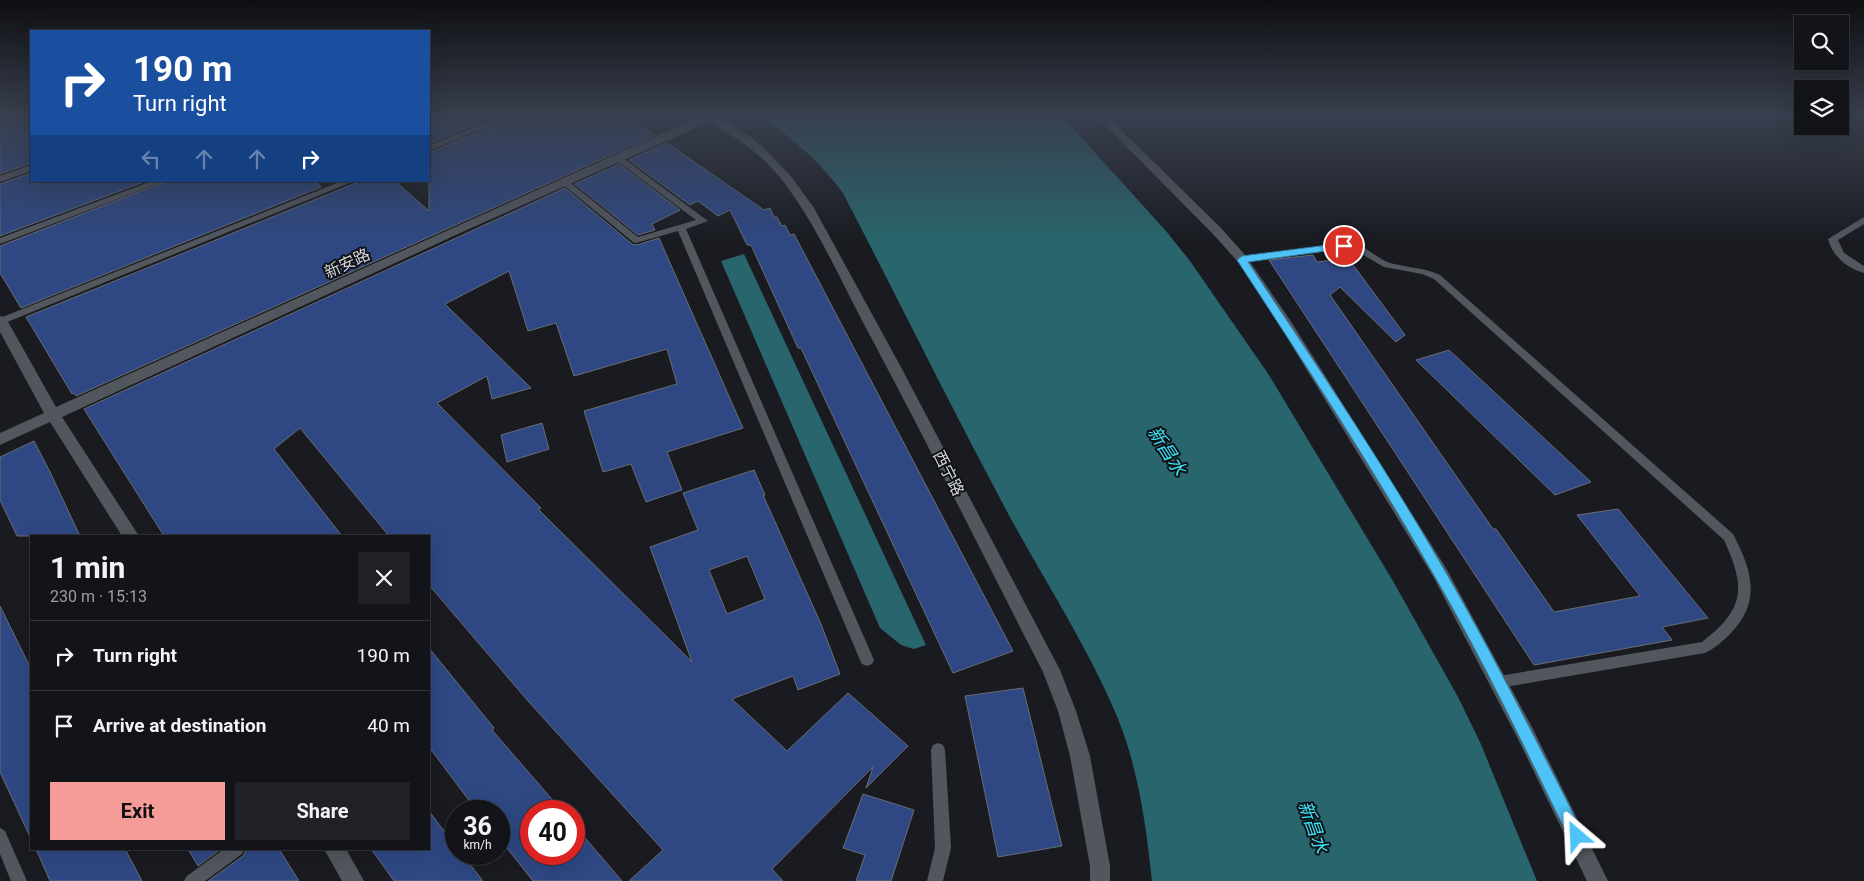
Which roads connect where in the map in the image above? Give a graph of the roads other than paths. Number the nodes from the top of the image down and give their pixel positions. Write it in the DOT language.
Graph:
graph roads {
  1 [pos="766,157"];
  2 [pos="1143,157"];
  3 [pos="618,158"];
  4 [pos="30,168"];
  5 [pos="2,175"];
  6 [pos="158,182"];
  7 [pos="348,182"];
  8 [pos="564,182"];
  9 [pos="1864,220"];
  10 [pos="681,227"];
  11 [pos="0,241"];
  12 [pos="1242,260"];
  13 [pos="1864,270"];
  14 [pos="0,321"];
  15 [pos="53,415"];
  16 [pos="0,439"];
  17 [pos="130,535"];
  18 [pos="867,660"];
  19 [pos="1499,682"];
  20 [pos="938,750"];
  21 [pos="0,836"];
  22 [pos="236,850"];
  23 [pos="335,850"];
  24 [pos="20,881"];
  25 [pos="192,881"];
  26 [pos="354,881"];
  27 [pos="935,881"];
  28 [pos="1100,881"];
  29 [pos="1598,881"];
  1 -- 28 [label="street, 西宁路"];
  2 -- 12 [label="street"];
  3 -- 8 [label="street, 新安路"];
  3 -- 10 [label="lane"];
  4 -- 5 [label="lane"];
  6 -- 11 [label="lane"];
  7 -- 14 [label="lane"];
  8 -- 10 [label="lane"];
  8 -- 15 [label="street, 新安路"];
  9 -- 13 [label="lane"];
  10 -- 18 [label="lane"];
  12 -- 19 [label="street"];
  12 -- 19 [label="lane"];
  14 -- 15 [label="street"];
  15 -- 16 [label="street, 新安路"];
  15 -- 17 [label="street"];
  19 -- 29 [label="street"];
  20 -- 27 [label="lane"];
  21 -- 24 [label="lane"];
  22 -- 25 [label="lane"];
  23 -- 26 [label="street"];
}
